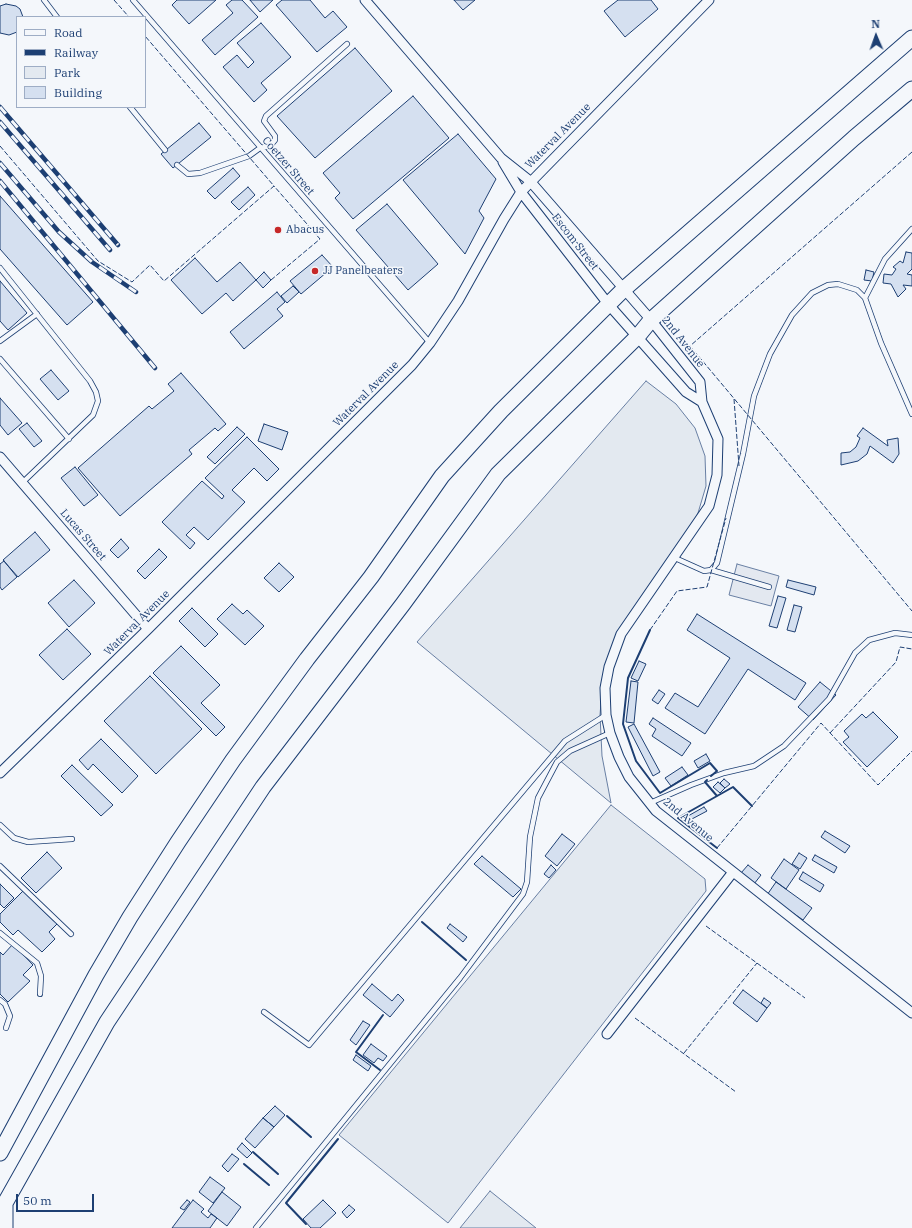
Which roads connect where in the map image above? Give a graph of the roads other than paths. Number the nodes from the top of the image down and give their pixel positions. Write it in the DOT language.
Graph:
graph roads {
  1 [pos="44,0"];
  2 [pos="133,0"];
  3 [pos="365,0"];
  4 [pos="709,0"];
  5 [pos="56,16"];
  6 [pos="912,38"];
  7 [pos="347,44"];
  8 [pos="912,89"];
  9 [pos="131,108"];
  10 [pos="260,148"];
  11 [pos="165,150"];
  12 [pos="501,158"];
  13 [pos="177,165"];
  14 [pos="530,181"];
  15 [pos="520,192"];
  16 [pos="912,229"];
  17 [pos="0,268"];
  18 [pos="624,289"];
  19 [pos="865,298"];
  20 [pos="609,305"];
  21 [pos="37,314"];
  22 [pos="651,320"];
  23 [pos="638,336"];
  24 [pos="0,341"];
  25 [pos="430,343"];
  26 [pos="0,359"];
  27 [pos="702,402"];
  28 [pos="912,414"];
  29 [pos="69,439"];
  30 [pos="0,457"];
  31 [pos="22,483"];
  32 [pos="675,558"];
  33 [pos="711,570"];
  34 [pos="769,587"];
  35 [pos="148,629"];
  36 [pos="912,635"];
  37 [pos="606,715"];
  38 [pos="610,733"];
  39 [pos="0,773"];
  40 [pos="650,803"];
  41 [pos="0,825"];
  42 [pos="72,839"];
  43 [pos="0,866"];
  44 [pos="733,872"];
  45 [pos="0,933"];
  46 [pos="71,934"];
  47 [pos="40,994"];
  48 [pos="0,1000"];
  49 [pos="264,1012"];
  50 [pos="912,1013"];
  51 [pos="6,1028"];
  52 [pos="607,1034"];
  53 [pos="0,1153"];
  54 [pos="3,1207"];
  55 [pos="5,1228"];
  56 [pos="256,1228"];
  1 -- 5 [label="lane"];
  2 -- 10 [label="lane, Coetzer Street"];
  3 -- 12 [label="street, Escom Street"];
  4 -- 14 [label="street, Waterval Avenue"];
  6 -- 18 [label="main road"];
  7 -- 10 [label="lane"];
  8 -- 22 [label="main road"];
  9 -- 11 [label="lane"];
  10 -- 13 [label="lane"];
  10 -- 25 [label="lane, Coetzer Street"];
  12 -- 14 [label="street, Escom Street"];
  12 -- 15 [label="street, Escom Street"];
  14 -- 15 [label="street, Waterval Avenue"];
  14 -- 18 [label="street, Escom Street"];
  15 -- 20 [label="street, Escom Street"];
  15 -- 25 [label="street, Waterval Avenue"];
  16 -- 19 [label="lane"];
  17 -- 21 [label="lane"];
  18 -- 20 [label="main road"];
  18 -- 22 [label="street, Escom Street"];
  19 -- 28 [label="lane"];
  19 -- 33 [label="lane"];
  20 -- 23 [label="street, Escom Street"];
  20 -- 53 [label="main road"];
  21 -- 24 [label="lane"];
  21 -- 29 [label="lane"];
  22 -- 23 [label="main road"];
  22 -- 27 [label="street, 2nd Avenue"];
  23 -- 27 [label="street"];
  23 -- 54 [label="main road"];
  25 -- 35 [label="street, Waterval Avenue"];
  26 -- 29 [label="lane"];
  27 -- 32 [label="street, 2nd Avenue"];
  29 -- 31 [label="lane"];
  30 -- 31 [label="street, Lucas Street"];
  31 -- 35 [label="street, Lucas Street"];
  32 -- 33 [label="lane"];
  32 -- 37 [label="street, 2nd Avenue"];
  33 -- 34 [label="lane"];
  35 -- 39 [label="street, Waterval Avenue"];
  36 -- 40 [label="lane"];
  37 -- 38 [label="street, 2nd Avenue"];
  37 -- 49 [label="lane"];
  38 -- 40 [label="street, 2nd Avenue"];
  38 -- 56 [label="lane"];
  40 -- 44 [label="street, 2nd Avenue"];
  41 -- 42 [label="lane"];
  43 -- 46 [label="lane"];
  44 -- 50 [label="street, 2nd Avenue"];
  44 -- 52 [label="street"];
  45 -- 47 [label="lane"];
  48 -- 51 [label="lane"];
  54 -- 55 [label="main road"];
}
